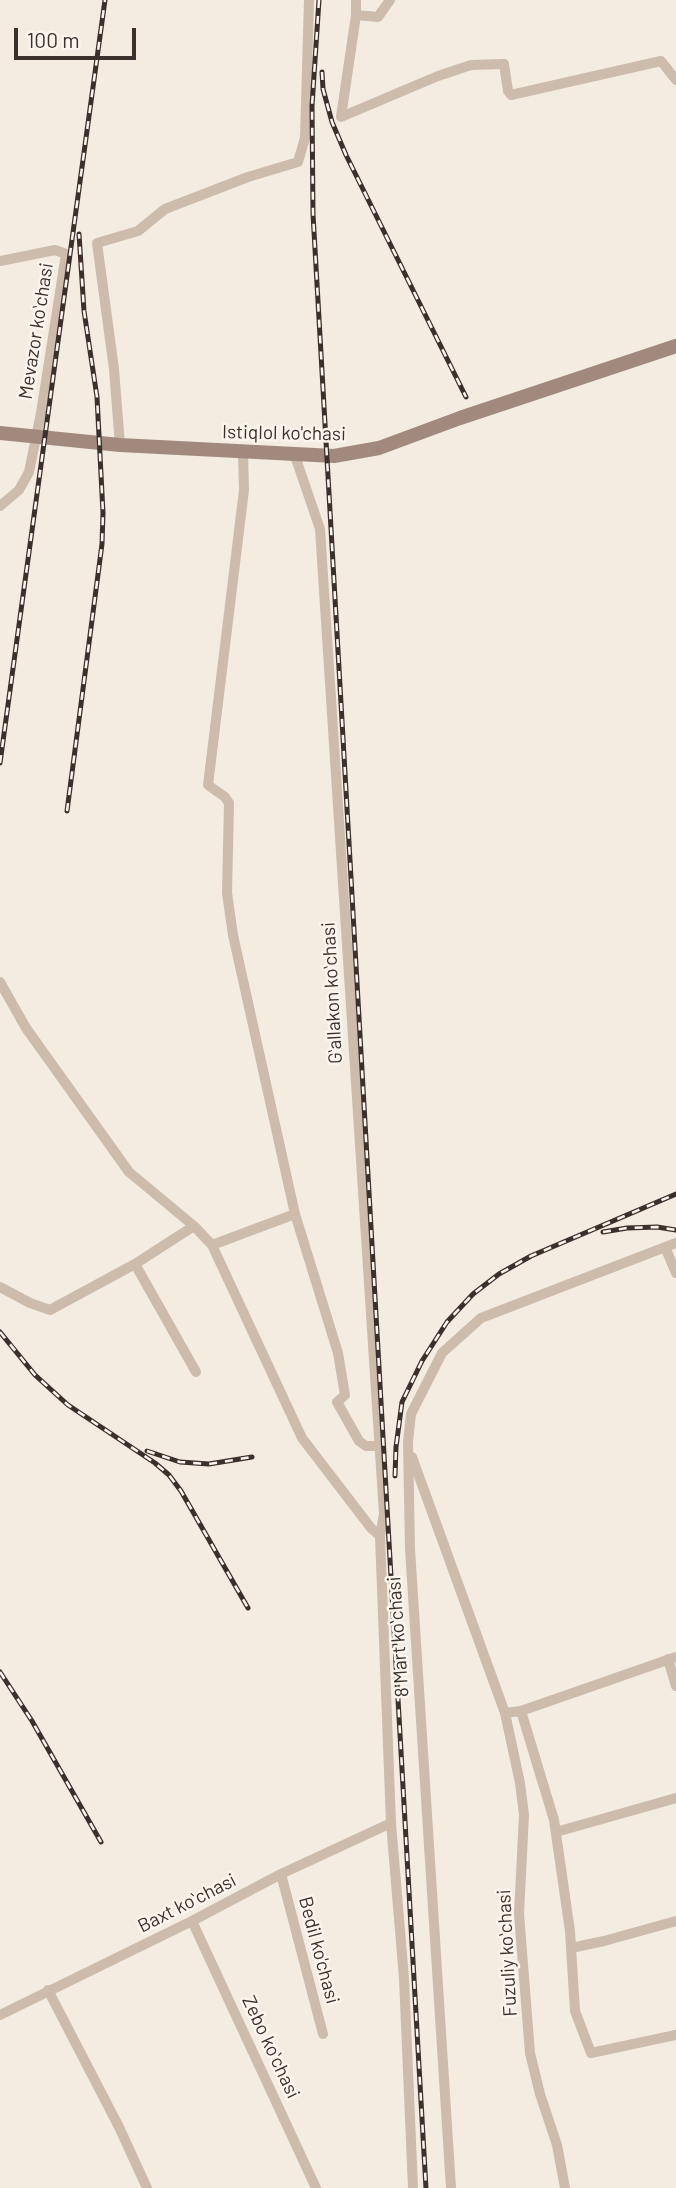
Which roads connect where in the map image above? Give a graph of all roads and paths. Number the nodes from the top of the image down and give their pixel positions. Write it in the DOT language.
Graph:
graph roads {
  1 [pos="309,0"];
  2 [pos="356,0"];
  3 [pos="390,0"];
  4 [pos="356,15"];
  5 [pos="676,80"];
  6 [pos="0,261"];
  7 [pos="676,346"];
  8 [pos="0,433"];
  9 [pos="35,437"];
  10 [pos="120,445"];
  11 [pos="243,453"];
  12 [pos="294,453"];
  13 [pos="0,506"];
  14 [pos="0,982"];
  15 [pos="295,1214"];
  16 [pos="194,1226"];
  17 [pos="676,1243"];
  18 [pos="212,1245"];
  19 [pos="665,1247"];
  20 [pos="135,1264"];
  21 [pos="676,1273"];
  22 [pos="0,1287"];
  23 [pos="196,1372"];
  24 [pos="377,1446"];
  25 [pos="409,1450"];
  26 [pos="380,1536"];
  27 [pos="672,1658"];
  28 [pos="676,1686"];
  29 [pos="521,1711"];
  30 [pos="505,1713"];
  31 [pos="676,1798"];
  32 [pos="391,1823"];
  33 [pos="556,1832"];
  34 [pos="281,1874"];
  35 [pos="676,1920"];
  36 [pos="192,1921"];
  37 [pos="571,1948"];
  38 [pos="48,1990"];
  39 [pos="0,2015"];
  40 [pos="323,2034"];
  41 [pos="676,2035"];
  42 [pos="147,2188"];
  43 [pos="316,2188"];
  44 [pos="414,2188"];
  45 [pos="451,2188"];
  46 [pos="565,2188"];
  1 -- 10 [label="street"];
  2 -- 4 [label="street"];
  3 -- 4 [label="street"];
  4 -- 5 [label="street"];
  6 -- 9 [label="street, Mevazor koʻchasi"];
  7 -- 12 [label="main road, Istiqlol ko'chasi"];
  8 -- 9 [label="main road, Istiqlol ko'chasi"];
  9 -- 10 [label="main road, Istiqlol ko'chasi"];
  9 -- 13 [label="street"];
  10 -- 11 [label="main road, Istiqlol ko'chasi"];
  11 -- 12 [label="main road, Istiqlol ko'chasi"];
  11 -- 15 [label="street"];
  12 -- 24 [label="street, Gʻallakon koʻchasi"];
  14 -- 16 [label="street"];
  15 -- 18 [label="street"];
  15 -- 24 [label="street"];
  16 -- 18 [label="street"];
  16 -- 20 [label="street"];
  17 -- 19 [label="street, 8 Mart koʻchasi"];
  18 -- 26 [label="street"];
  19 -- 21 [label="street"];
  19 -- 25 [label="street, 8 Mart koʻchasi"];
  20 -- 22 [label="street"];
  20 -- 23 [label="street"];
  24 -- 26 [label="street, Gʻallakon koʻchasi"];
  25 -- 30 [label="street, Fuzuliy koʻchasi"];
  25 -- 45 [label="street, 8 Mart koʻchasi"];
  26 -- 32 [label="street, Gʻallakon koʻchasi"];
  27 -- 28 [label="street"];
  27 -- 29 [label="street"];
  29 -- 30 [label="street"];
  29 -- 33 [label="street"];
  30 -- 46 [label="street, Fuzuliy koʻchasi"];
  31 -- 33 [label="street"];
  32 -- 34 [label="street, Baxt koʻchasi"];
  32 -- 44 [label="street, Gʻallakon koʻchasi"];
  33 -- 37 [label="street"];
  34 -- 36 [label="street, Baxt koʻchasi"];
  34 -- 40 [label="street, Bedil ko'chasi"];
  35 -- 37 [label="street"];
  36 -- 38 [label="street, Baxt koʻchasi"];
  36 -- 43 [label="street, Zebo koʻchasi"];
  37 -- 41 [label="street"];
  38 -- 39 [label="street, Baxt koʻchasi"];
  38 -- 42 [label="street"];
}
